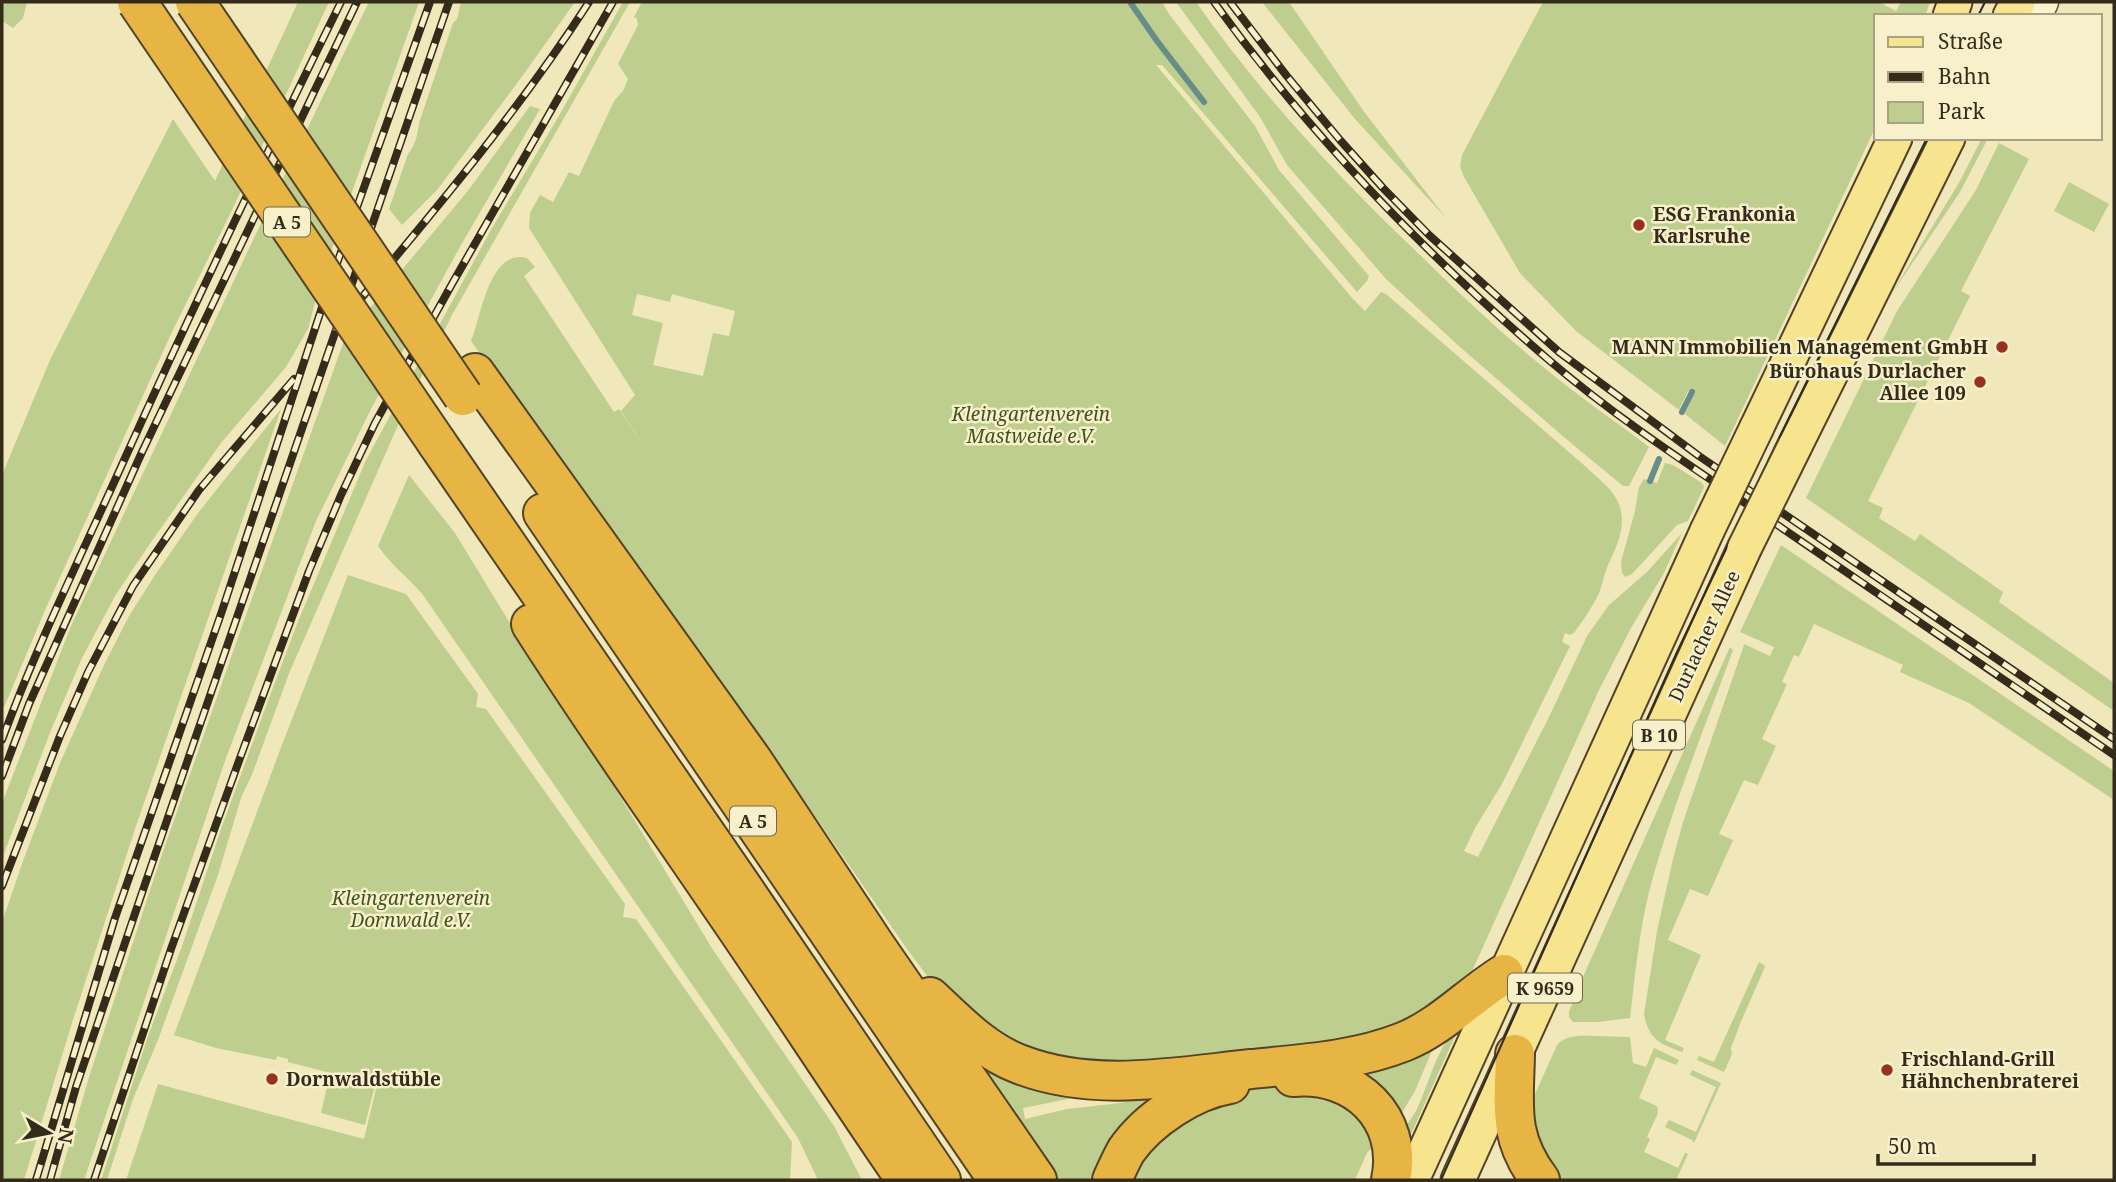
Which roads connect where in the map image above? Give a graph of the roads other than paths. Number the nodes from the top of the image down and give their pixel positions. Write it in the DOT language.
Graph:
graph roads {
  1 [pos="137,2"];
  2 [pos="195,2"];
  3 [pos="1894,140"];
  4 [pos="1947,140"];
  5 [pos="469,384"];
  6 [pos="491,522"];
  7 [pos="1575,921"];
  8 [pos="875,945"];
  9 [pos="1504,974"];
  10 [pos="1515,1055"];
  11 [pos="823,1060"];
  12 [pos="884,1180"];
  13 [pos="906,1180"];
  14 [pos="941,1180"];
  15 [pos="998,1180"];
  16 [pos="1037,1180"];
  17 [pos="1112,1180"];
  18 [pos="1391,1180"];
  19 [pos="1412,1180"];
  20 [pos="1458,1180"];
  21 [pos="1540,1180"];
  1 -- 6 [label="highway, A 5, bridge"];
  2 -- 5 [label="highway, A 5, bridge"];
  3 -- 9 [label="main road, B 10, bridge"];
  4 -- 7 [label="main road, Durlacher Allee / B 10, bridge"];
  5 -- 8 [label="highway"];
  5 -- 15 [label="highway, A 5"];
  6 -- 11 [label="highway, A 5"];
  6 -- 14 [label="highway, A 5"];
  7 -- 10 [label="main road, Durlacher Allee / K 9659"];
  8 -- 9 [label="highway"];
  8 -- 16 [label="highway"];
  9 -- 19 [label="main road, B 10"];
  10 -- 20 [label="main road, Durlacher Allee / K 9659"];
  10 -- 21 [label="highway"];
  11 -- 12 [label="highway"];
  11 -- 13 [label="highway, A 5"];
  17 -- 18 [label="highway"];
}
